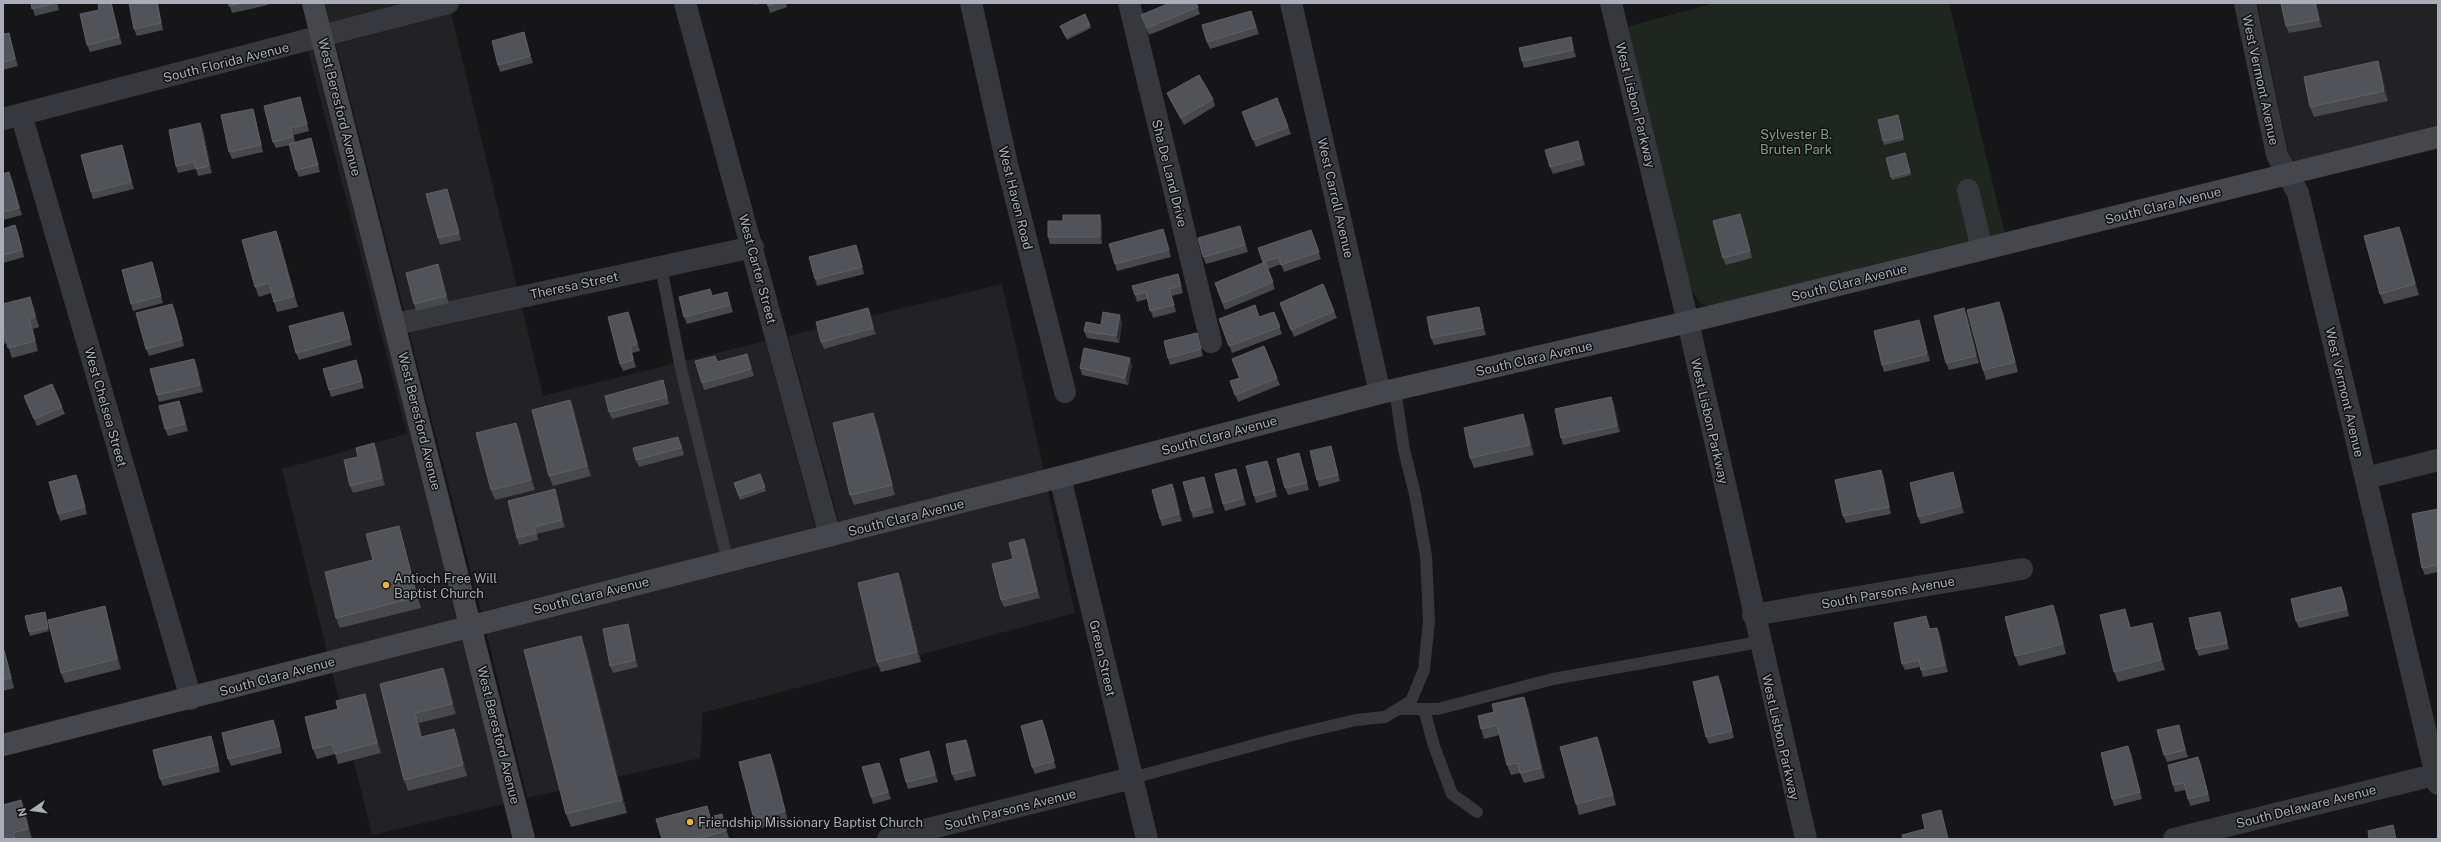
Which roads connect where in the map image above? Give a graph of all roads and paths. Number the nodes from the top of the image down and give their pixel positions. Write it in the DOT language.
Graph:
graph roads {
  1 [pos="313,3"];
  2 [pos="448,3"];
  3 [pos="686,3"];
  4 [pos="971,3"];
  5 [pos="1129,3"];
  6 [pos="1291,3"];
  7 [pos="1611,3"];
  8 [pos="2245,3"];
  9 [pos="322,37"];
  10 [pos="12,117"];
  11 [pos="2438,137"];
  12 [pos="2287,174"];
  13 [pos="1968,190"];
  14 [pos="753,247"];
  15 [pos="1982,249"];
  16 [pos="661,267"];
  17 [pos="1688,322"];
  18 [pos="395,324"];
  19 [pos="1211,342"];
  20 [pos="1388,391"];
  21 [pos="1066,392"];
  22 [pos="2438,460"];
  23 [pos="1060,477"];
  24 [pos="2366,478"];
  25 [pos="830,536"];
  26 [pos="728,562"];
  27 [pos="2022,569"];
  28 [pos="1753,615"];
  29 [pos="472,625"];
  30 [pos="1759,642"];
  31 [pos="191,699"];
  32 [pos="1398,709"];
  33 [pos="1424,709"];
  34 [pos="3,745"];
  35 [pos="2437,777"];
  36 [pos="1132,778"];
  37 [pos="1477,812"];
  38 [pos="524,839"];
  39 [pos="888,839"];
  40 [pos="1147,839"];
  41 [pos="1806,839"];
  42 [pos="2174,839"];
  1 -- 9 [label="street, West Beresford Avenue"];
  2 -- 9 [label="street, South Florida Avenue"];
  3 -- 14 [label="street, West Carter Street"];
  4 -- 21 [label="street, West Haven Road"];
  5 -- 19 [label="street, Sha De Land Drive"];
  6 -- 20 [label="street, West Carroll Avenue"];
  7 -- 17 [label="street, West Lisbon Parkway"];
  8 -- 12 [label="street, West Vermont Avenue"];
  9 -- 10 [label="street, South Florida Avenue"];
  9 -- 18 [label="street, West Beresford Avenue"];
  10 -- 31 [label="street, West Chelsea Street"];
  11 -- 12 [label="street, South Clara Avenue"];
  12 -- 15 [label="street, South Clara Avenue"];
  12 -- 24 [label="street, West Vermont Avenue"];
  13 -- 15 [label="street"];
  14 -- 16 [label="street, Theresa Street"];
  14 -- 25 [label="street, West Carter Street"];
  15 -- 17 [label="street, South Clara Avenue"];
  16 -- 18 [label="street, Theresa Street"];
  16 -- 26 [label="lane"];
  17 -- 20 [label="street, South Clara Avenue"];
  17 -- 28 [label="street, West Lisbon Parkway"];
  18 -- 29 [label="street, West Beresford Avenue"];
  20 -- 23 [label="street, South Clara Avenue"];
  20 -- 32 [label="lane"];
  22 -- 24 [label="street"];
  23 -- 25 [label="street, South Clara Avenue"];
  23 -- 36 [label="street, Green Street"];
  24 -- 35 [label="street, West Vermont Avenue"];
  25 -- 26 [label="street, South Clara Avenue"];
  26 -- 29 [label="street, South Clara Avenue"];
  27 -- 28 [label="street, South Parsons Avenue"];
  28 -- 30 [label="street, West Lisbon Parkway"];
  29 -- 31 [label="street, South Clara Avenue"];
  29 -- 38 [label="street, West Beresford Avenue"];
  30 -- 33 [label="lane"];
  30 -- 41 [label="street, West Lisbon Parkway"];
  31 -- 34 [label="street, South Clara Avenue"];
  32 -- 33 [label="lane"];
  32 -- 36 [label="lane"];
  33 -- 37 [label="lane"];
  35 -- 42 [label="street, South Delaware Avenue"];
  36 -- 39 [label="street, South Parsons Avenue"];
  36 -- 40 [label="street, Green Street"];
}
